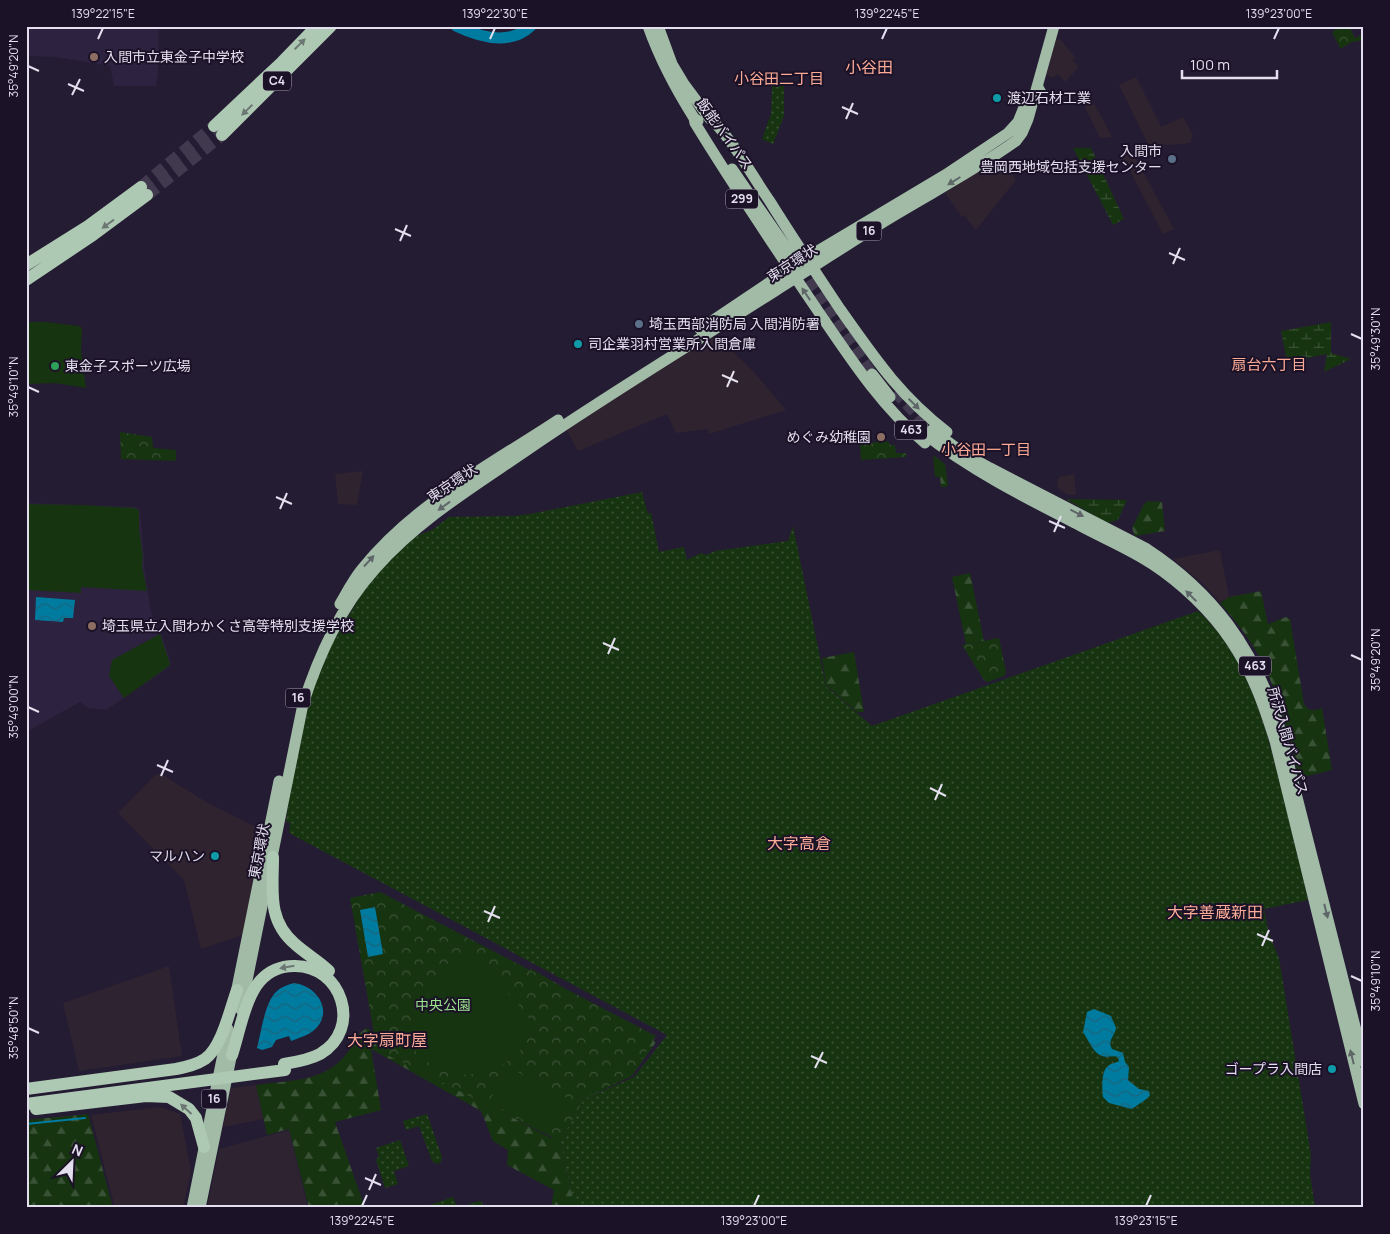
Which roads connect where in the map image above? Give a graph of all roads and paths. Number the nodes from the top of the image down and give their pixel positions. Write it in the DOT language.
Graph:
graph roads {
  1 [pos="317,26"];
  2 [pos="331,26"];
  3 [pos="648,26"];
  4 [pos="658,26"];
  5 [pos="1047,26"];
  6 [pos="1054,26"];
  7 [pos="1038,87"];
  8 [pos="1057,98"];
  9 [pos="706,114"];
  10 [pos="694,118"];
  11 [pos="809,263"];
  12 [pos="26,265"];
  13 [pos="792,274"];
  14 [pos="26,280"];
  15 [pos="854,330"];
  16 [pos="838,340"];
  17 [pos="871,370"];
  18 [pos="892,394"];
  19 [pos="924,428"];
  20 [pos="273,857"];
  21 [pos="237,990"];
  22 [pos="232,1055"];
  23 [pos="1364,1062"];
  24 [pos="284,1067"];
  25 [pos="26,1089"];
  26 [pos="26,1097"];
  27 [pos="26,1104"];
  28 [pos="1364,1104"];
  29 [pos="26,1110"];
  30 [pos="204,1147"];
  31 [pos="192,1208"];
  32 [pos="200,1208"];
  2 -- 1 [label="highway, C4, one-way"];
  3 -- 10 [label="highway, 飯能バイパス / 299"];
  4 -- 9 [label="highway, 飯能バイパス / 299"];
  5 -- 11 [label="highway, 東京環状 / 16"];
  6 -- 7 [label="highway, 東京環状 / 16"];
  7 -- 8 [label="highway"];
  7 -- 11 [label="highway, 東京環状 / 16, one-way"];
  9 -- 10 [label="highway, 飯能バイパス / 299"];
  9 -- 11 [label="highway, 299"];
  10 -- 13 [label="highway, 299"];
  11 -- 13 [label="highway, 東京環状 / 16"];
  11 -- 15 [label="highway, 463"];
  12 -- 14 [label="highway, one-way"];
  16 -- 13 [label="highway, 463, one-way"];
  13 -- 20 [label="highway, 東京環状 / 16, one-way"];
  21 -- 13 [label="highway, 東京環状 / 16, one-way"];
  15 -- 16 [label="highway"];
  15 -- 17 [label="highway, 463"];
  16 -- 17 [label="highway, 463"];
  17 -- 18 [label="highway, 463"];
  17 -- 19 [label="highway, 463, one-way"];
  17 -- 19 [label="highway, 463"];
  19 -- 23 [label="highway, 所沢入間バイパス / 463, one-way"];
  28 -- 19 [label="highway, 所沢入間バイパス / 463, one-way"];
  20 -- 22 [label="highway, 東京環状 / 16"];
  20 -- 24 [label="highway"];
  21 -- 25 [label="highway"];
  21 -- 30 [label="highway, 東京環状 / 16"];
  24 -- 22 [label="highway, one-way"];
  22 -- 32 [label="highway, 東京環状 / 16"];
  24 -- 26 [label="highway"];
  24 -- 27 [label="highway, bridge"];
  30 -- 29 [label="highway, one-way"];
  30 -- 31 [label="highway, 東京環状 / 16"];
}
